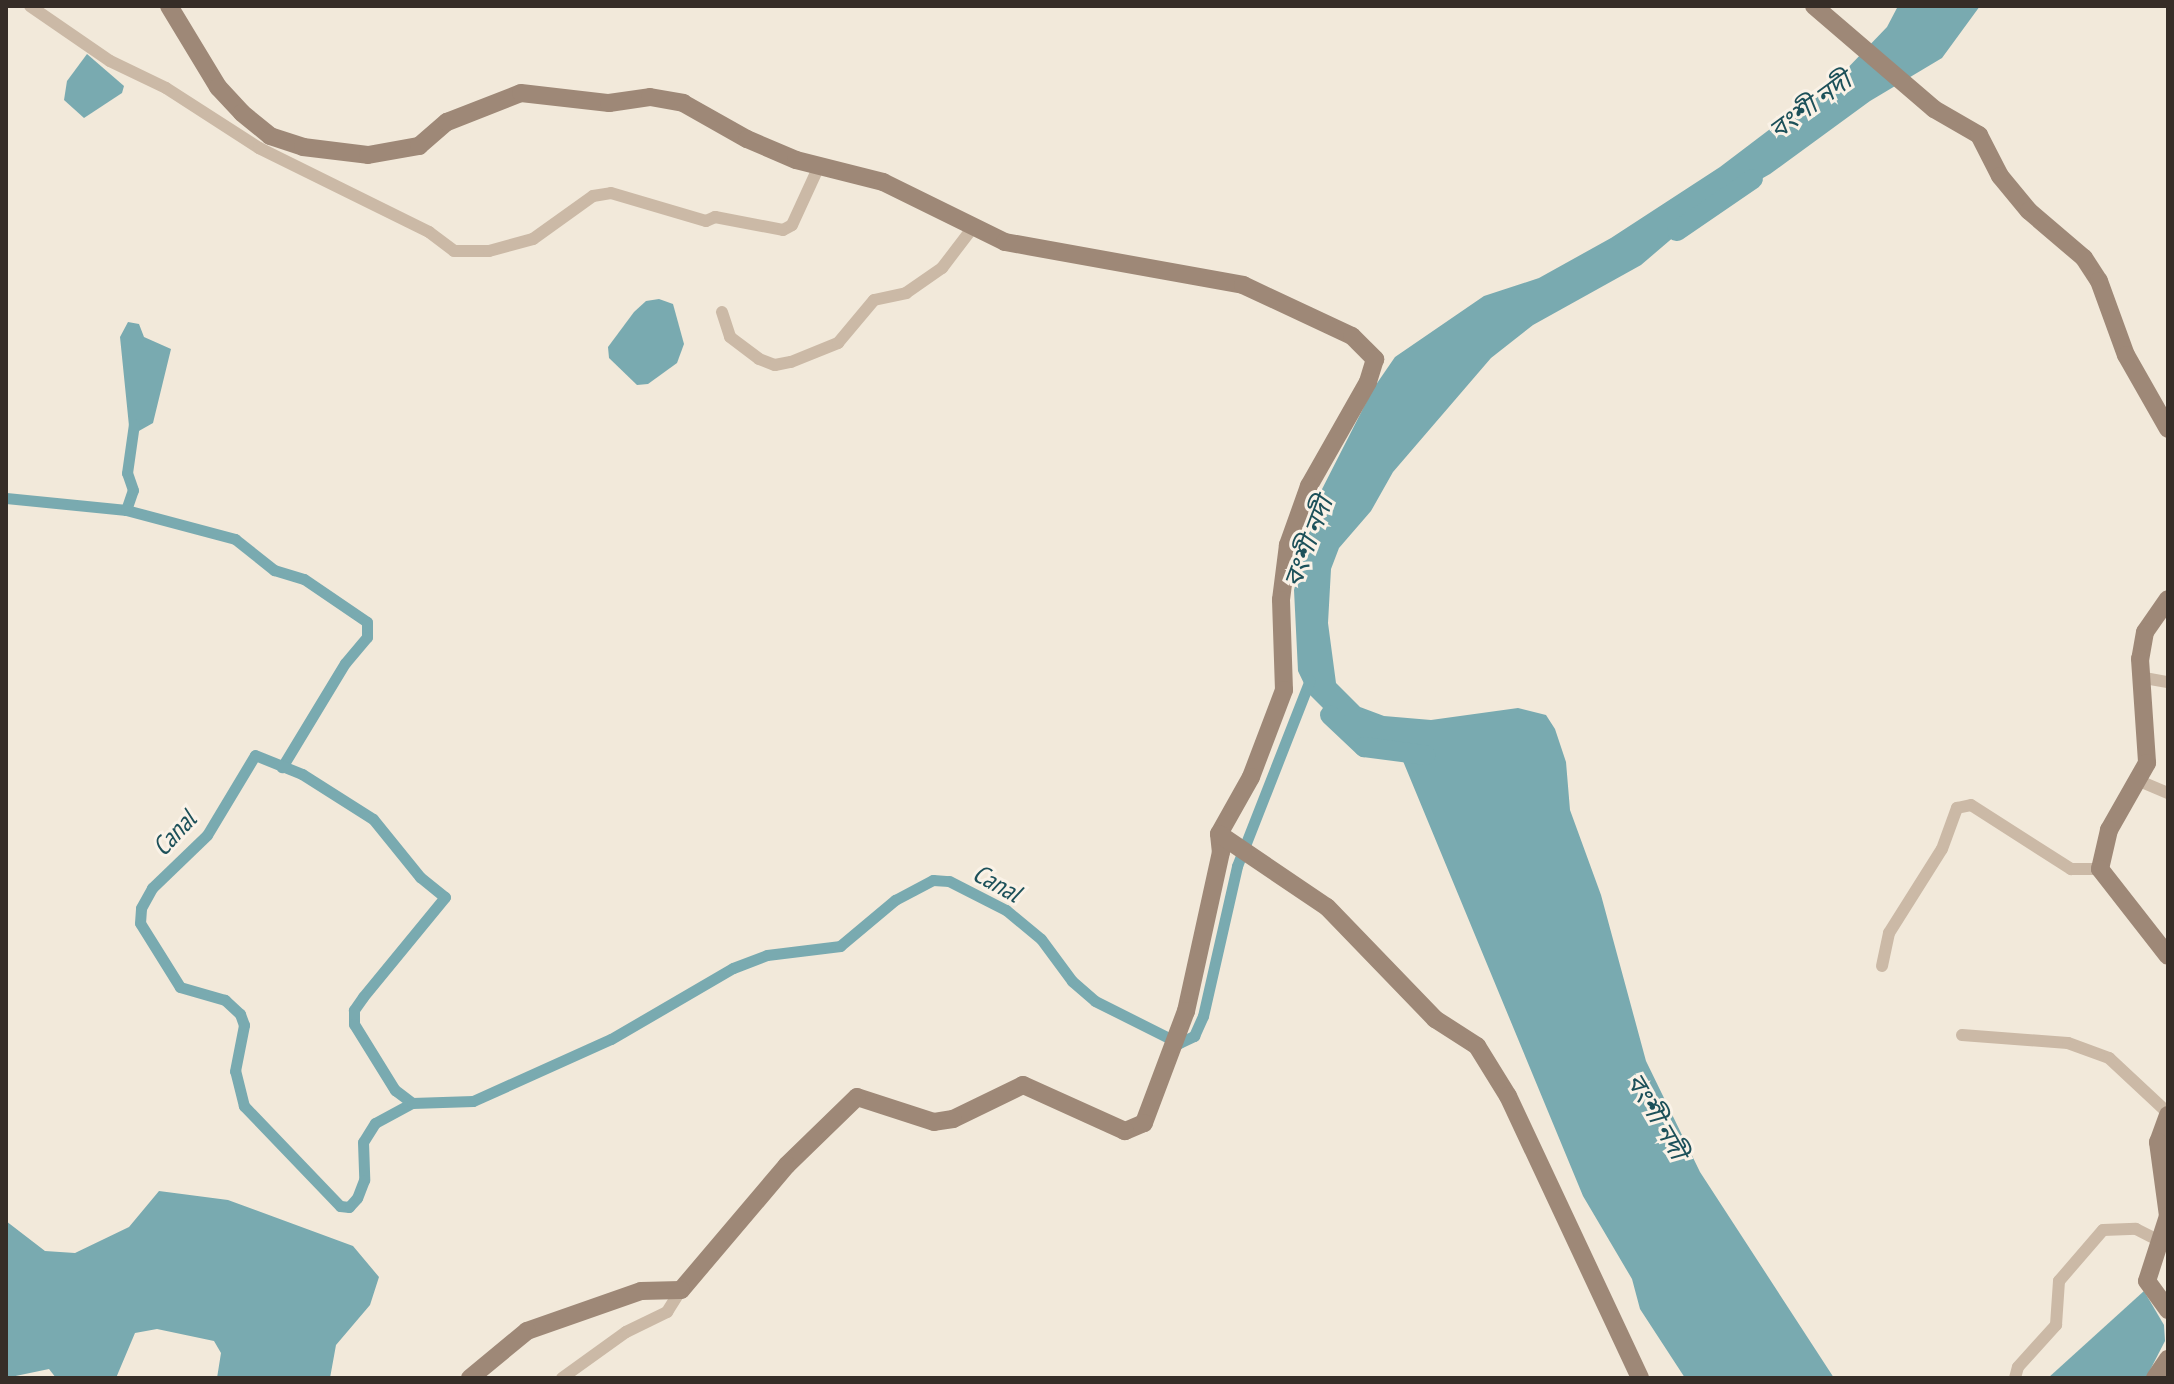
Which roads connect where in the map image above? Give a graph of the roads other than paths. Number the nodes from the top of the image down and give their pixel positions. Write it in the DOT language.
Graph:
graph roads {
  1 [pos="30,6"];
  2 [pos="169,6"];
  3 [pos="1821,10"];
  4 [pos="819,166"];
  5 [pos="974,226"];
  6 [pos="722,312"];
  7 [pos="2168,429"];
  8 [pos="2168,599"];
  9 [pos="2139,677"];
  10 [pos="2168,682"];
  11 [pos="2137,780"];
  12 [pos="2168,793"];
  13 [pos="1219,834"];
  14 [pos="2100,869"];
  15 [pos="2168,956"];
  16 [pos="1882,966"];
  17 [pos="1962,1035"];
  18 [pos="2168,1114"];
  19 [pos="2162,1242"];
  20 [pos="681,1290"];
  21 [pos="2168,1310"];
  22 [pos="2168,1359"];
  23 [pos="470,1378"];
  24 [pos="562,1378"];
  25 [pos="1640,1378"];
  26 [pos="2015,1378"];
  27 [pos="2155,1378"];
  1 -- 4 [label="street"];
  2 -- 4 [label="street"];
  3 -- 7 [label="street"];
  4 -- 5 [label="street"];
  5 -- 6 [label="street"];
  5 -- 13 [label="street"];
  8 -- 9 [label="street"];
  9 -- 10 [label="street"];
  9 -- 11 [label="street"];
  11 -- 12 [label="street"];
  11 -- 14 [label="street"];
  13 -- 20 [label="street"];
  13 -- 25 [label="street"];
  14 -- 15 [label="street"];
  14 -- 16 [label="street"];
  17 -- 18 [label="street"];
  18 -- 19 [label="street"];
  19 -- 21 [label="street"];
  19 -- 26 [label="street"];
  20 -- 23 [label="street"];
  20 -- 24 [label="street"];
  22 -- 27 [label="street"];
}
